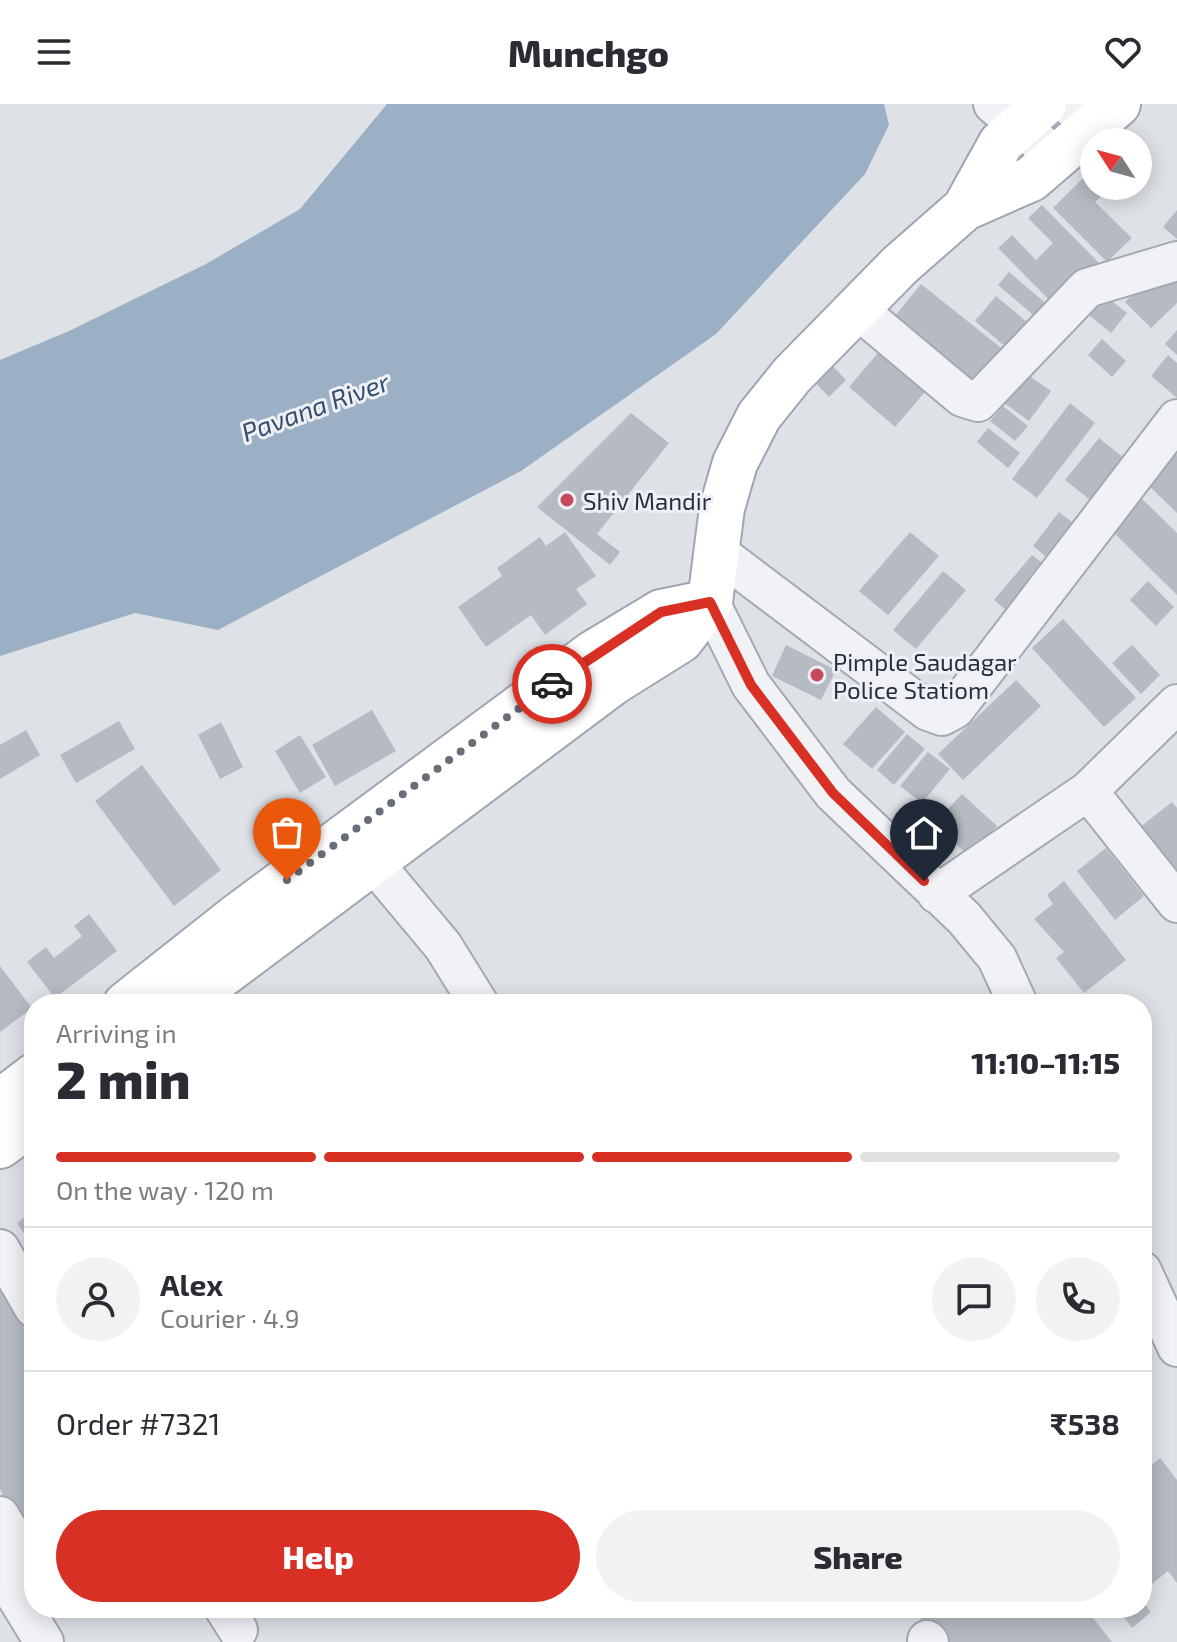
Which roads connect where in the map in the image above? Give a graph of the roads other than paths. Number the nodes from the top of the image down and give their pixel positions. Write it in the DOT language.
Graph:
graph roads {
  1 [pos="1019,111"];
  2 [pos="1093,111"];
  3 [pos="1058,158"];
  4 [pos="965,208"];
  5 [pos="1177,261"];
  6 [pos="857,309"];
  7 [pos="1177,419"];
  8 [pos="716,551"];
  9 [pos="710,602"];
  10 [pos="1177,704"];
  11 [pos="1088,791"];
  12 [pos="372,861"];
  13 [pos="937,894"];
  14 [pos="1177,903"];
  15 [pos="146,994"];
  16 [pos="196,994"];
  17 [pos="473,994"];
  18 [pos="1013,994"];
  19 [pos="24,1084"];
  20 [pos="0,1102"];
  21 [pos="24,1128"];
  22 [pos="0,1146"];
  23 [pos="0,1249"];
  24 [pos="24,1291"];
  25 [pos="1152,1293"];
  26 [pos="1177,1347"];
  27 [pos="0,1516"];
  28 [pos="24,1556"];
  29 [pos="0,1570"];
  30 [pos="24,1609"];
  31 [pos="29,1618"];
  32 [pos="44,1642"];
  1 -- 3 [label="street"];
  1 -- 4 [label="main road"];
  2 -- 3 [label="main road"];
  3 -- 4 [label="main road"];
  4 -- 6 [label="main road"];
  5 -- 6 [label="street"];
  6 -- 8 [label="main road"];
  7 -- 8 [label="street"];
  8 -- 9 [label="main road"];
  9 -- 12 [label="main road"];
  9 -- 13 [label="street"];
  9 -- 15 [label="main road"];
  10 -- 11 [label="street"];
  11 -- 13 [label="street"];
  11 -- 14 [label="street"];
  12 -- 16 [label="main road"];
  12 -- 17 [label="street"];
  13 -- 18 [label="street"];
  19 -- 20 [label="main road"];
  21 -- 22 [label="main road"];
  23 -- 24 [label="street"];
  25 -- 26 [label="street"];
  27 -- 28 [label="street"];
  29 -- 30 [label="street"];
  31 -- 32 [label="street"];
}
